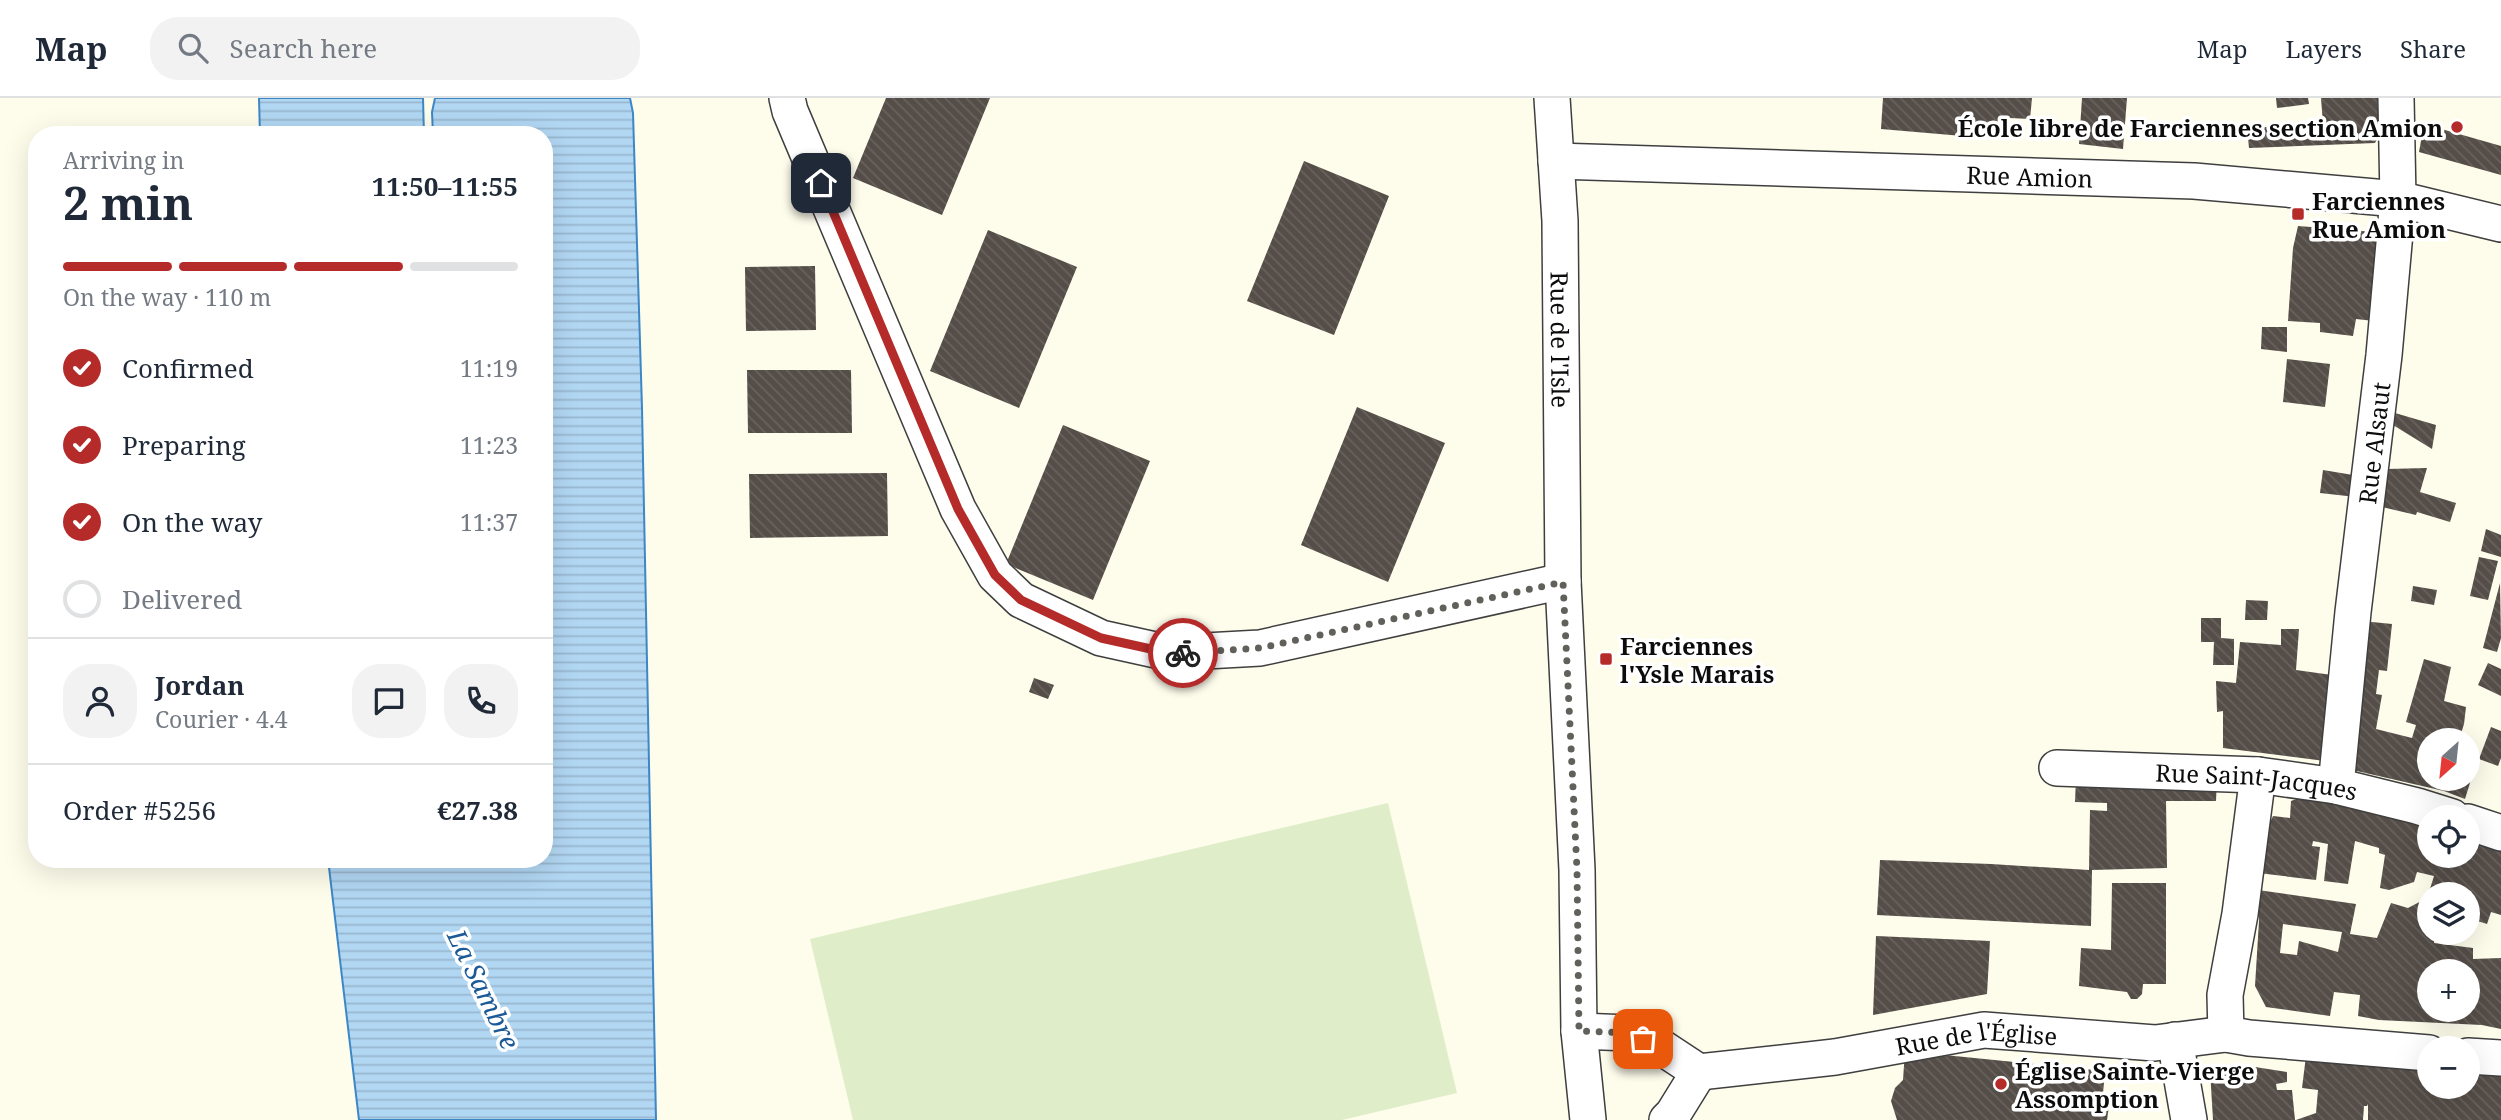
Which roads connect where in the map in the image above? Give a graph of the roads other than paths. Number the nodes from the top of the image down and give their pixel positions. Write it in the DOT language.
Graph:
graph roads {
  1 [pos="787,98"];
  2 [pos="1552,98"];
  3 [pos="2396,98"];
  4 [pos="1556,161"];
  5 [pos="2398,199"];
  6 [pos="2501,224"];
  7 [pos="1563,582"];
  8 [pos="2057,768"];
  9 [pos="2258,775"];
  10 [pos="2336,786"];
  11 [pos="2417,806"];
  12 [pos="2480,826"];
  13 [pos="2501,833"];
  14 [pos="1579,1031"];
  15 [pos="2226,1034"];
  16 [pos="2175,1040"];
  17 [pos="2417,1052"];
  18 [pos="2480,1057"];
  19 [pos="2501,1058"];
  20 [pos="1699,1072"];
  21 [pos="1588,1120"];
  22 [pos="1667,1120"];
  23 [pos="2189,1120"];
  1 -- 7 [label="street"];
  2 -- 4 [label="street, Rue de l'Isle"];
  3 -- 5 [label="street, Rue Alsaut"];
  4 -- 5 [label="street, Rue Amion"];
  4 -- 7 [label="street, Rue de l'Isle"];
  5 -- 6 [label="street, Rue Amion"];
  5 -- 10 [label="street, Rue Alsaut"];
  7 -- 14 [label="street, Rue de l'Isle"];
  8 -- 9 [label="street, Rue Saint-Jacques"];
  9 -- 10 [label="street, Rue Saint-Jacques"];
  9 -- 15 [label="street"];
  10 -- 11 [label="street, Rue Saint-Jacques"];
  12 -- 13 [label="street"];
  14 -- 20 [label="street"];
  14 -- 21 [label="street, Rue de l'Isle"];
  15 -- 16 [label="street, Rue de l'Église"];
  15 -- 17 [label="street, Rue de l'Église"];
  16 -- 20 [label="street, Rue de l'Église"];
  16 -- 23 [label="street"];
  18 -- 19 [label="street"];
  20 -- 22 [label="street"];
}
